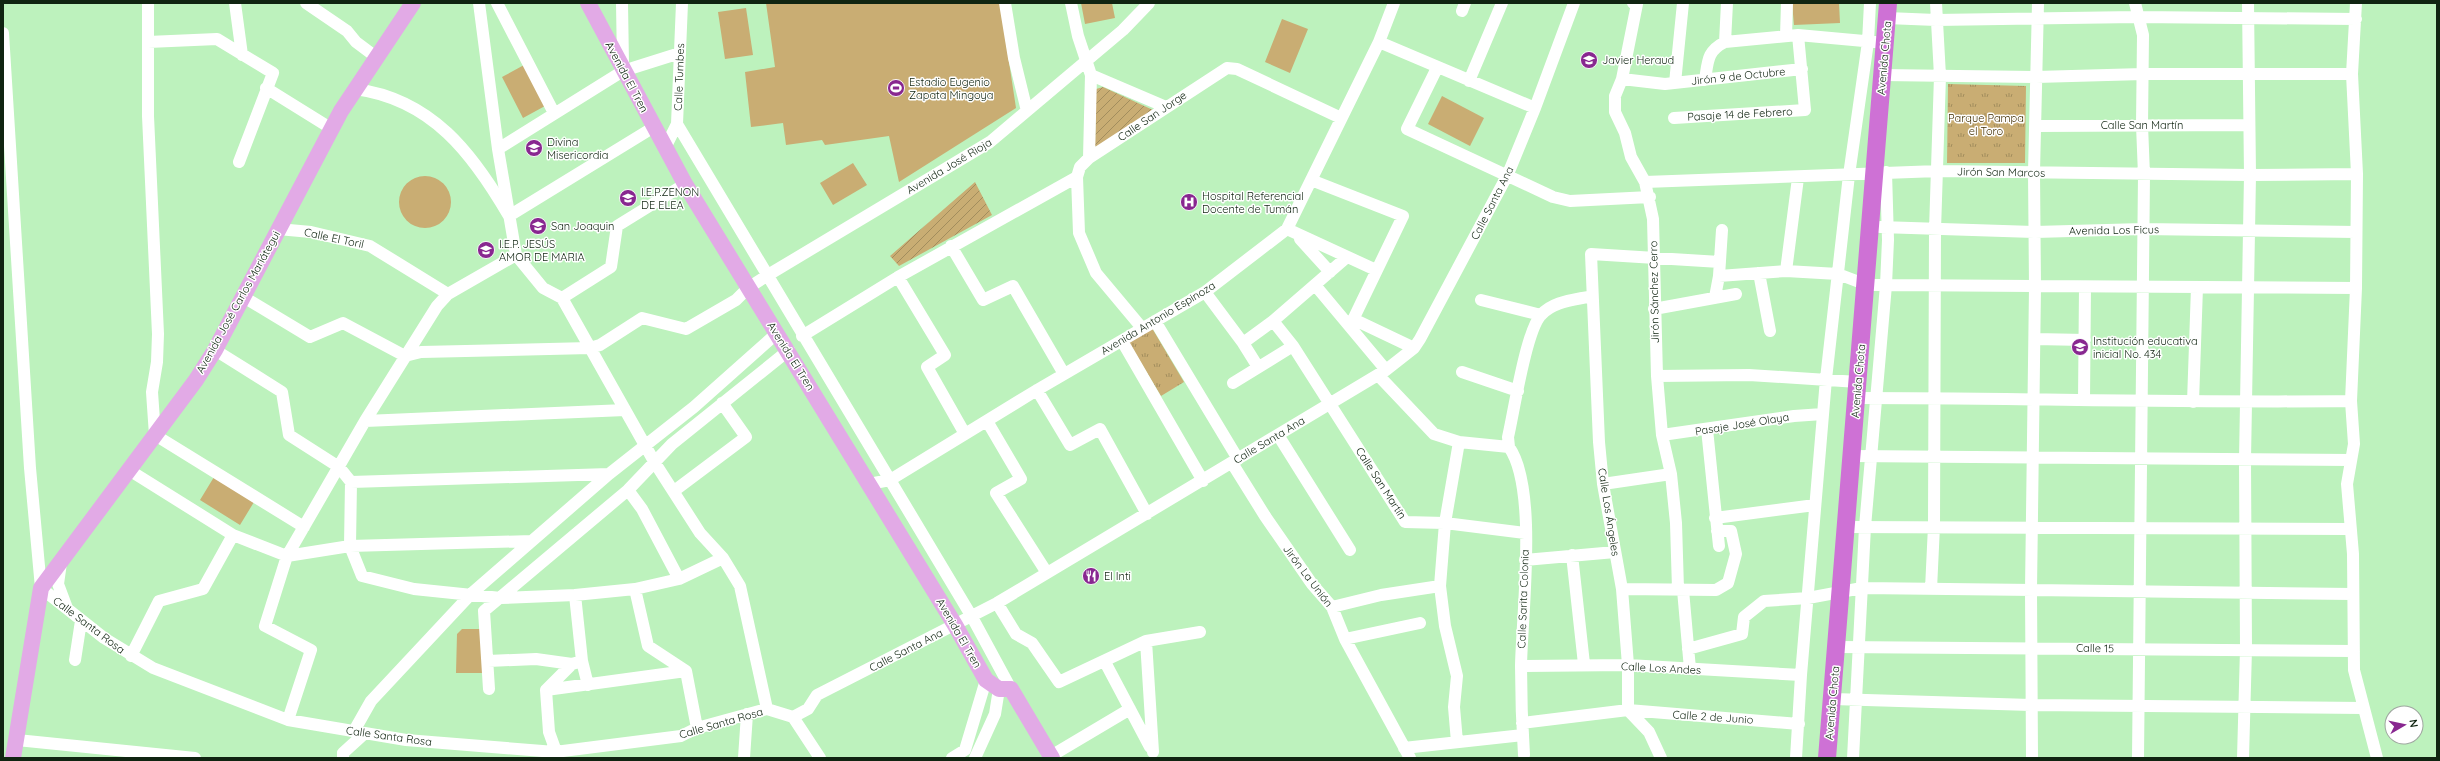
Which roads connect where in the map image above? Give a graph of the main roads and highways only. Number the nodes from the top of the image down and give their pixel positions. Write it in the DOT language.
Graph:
graph roads {
  1 [pos="413,3"];
  2 [pos="588,3"];
  3 [pos="1888,10"];
  4 [pos="1052,757"];
  5 [pos="13,758"];
  6 [pos="1827,758"];
  1 -- 5 [label="main road, Avenida José Carlos Mariátegui"];
  2 -- 4 [label="main road, Avenida El Tren"];
  3 -- 6 [label="highway, Avenida Chota"];
}
